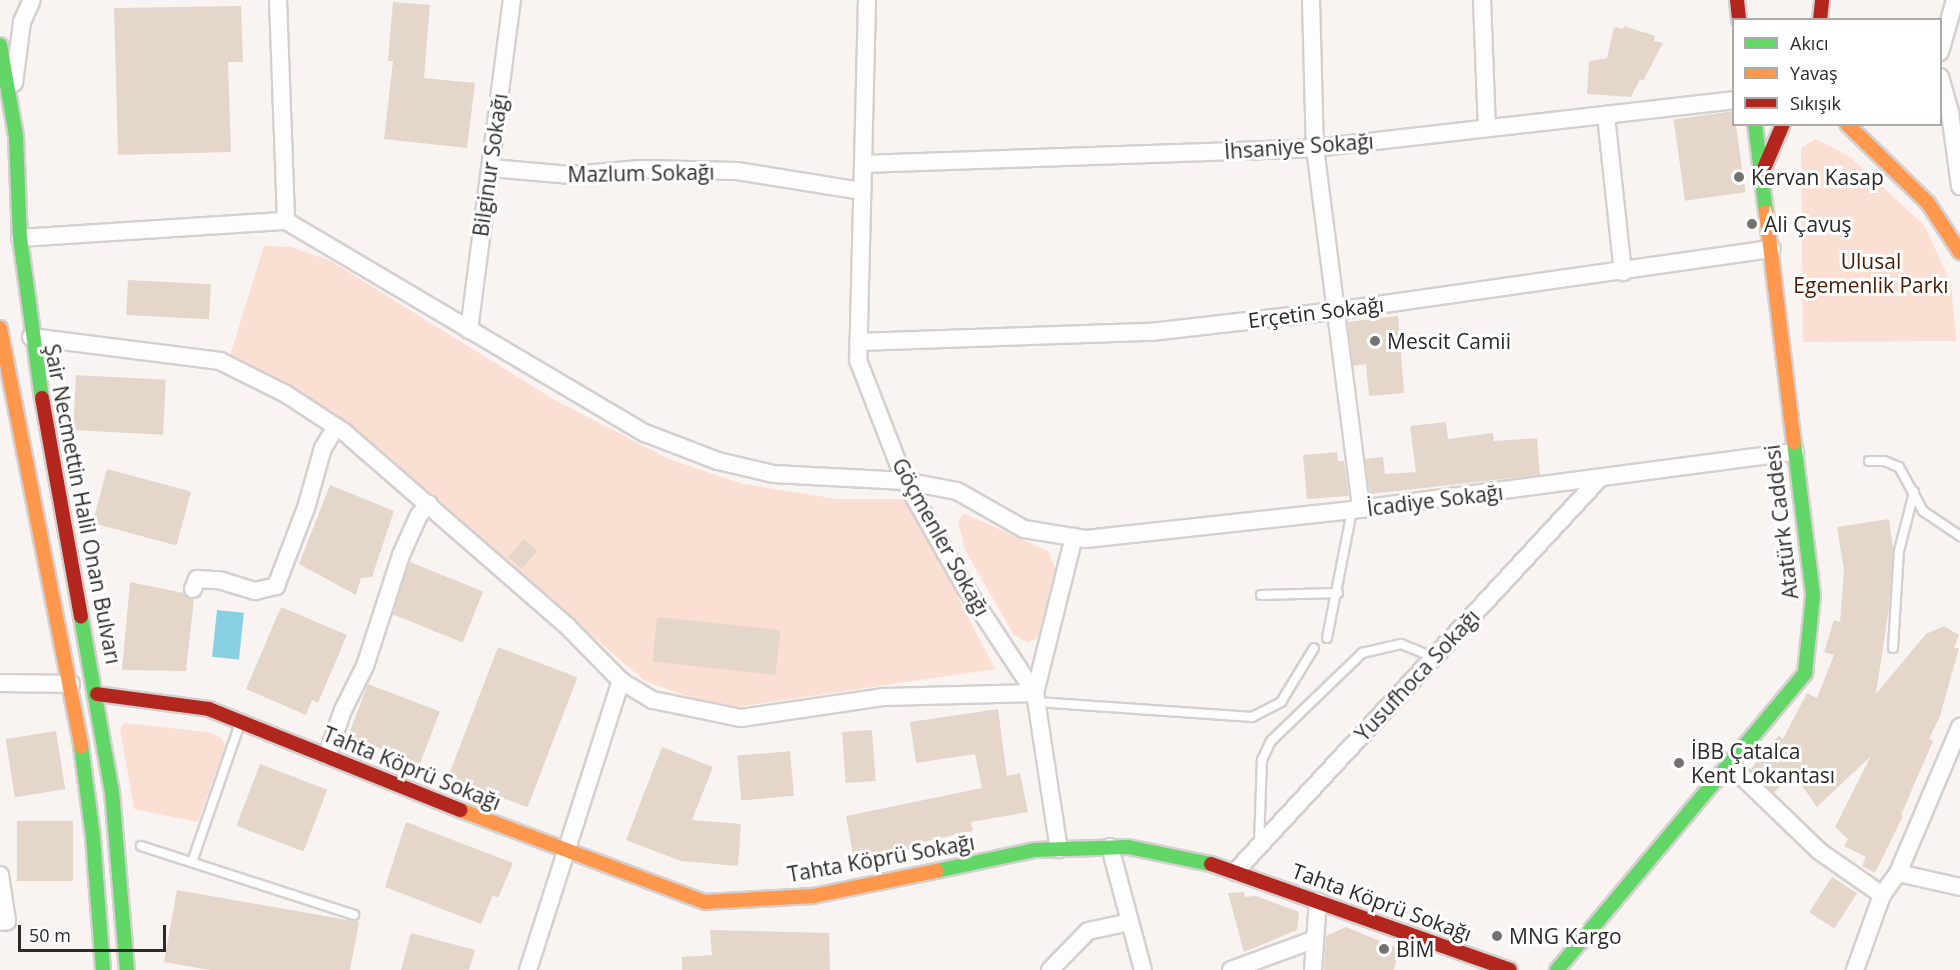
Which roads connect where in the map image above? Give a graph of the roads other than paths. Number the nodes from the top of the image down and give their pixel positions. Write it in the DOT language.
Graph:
graph roads {
  1 [pos="32,0"];
  2 [pos="278,0"];
  3 [pos="512,0"];
  4 [pos="867,0"];
  5 [pos="1311,0"];
  6 [pos="1482,0"];
  7 [pos="1737,0"];
  8 [pos="1822,0"];
  9 [pos="1955,0"];
  10 [pos="1739,18"];
  11 [pos="1820,18"];
  12 [pos="0,45"];
  13 [pos="1942,48"];
  14 [pos="1942,81"];
  15 [pos="7,88"];
  16 [pos="1732,100"];
  17 [pos="1606,116"];
  18 [pos="1755,126"];
  19 [pos="1782,126"];
  20 [pos="1849,126"];
  21 [pos="1487,128"];
  22 [pos="15,132"];
  23 [pos="0,145"];
  24 [pos="1315,148"];
  25 [pos="863,164"];
  26 [pos="491,168"];
  27 [pos="1762,173"];
  28 [pos="1960,186"];
  29 [pos="862,191"];
  30 [pos="286,221"];
  31 [pos="20,238"];
  32 [pos="1772,249"];
  33 [pos="1960,252"];
  34 [pos="1623,272"];
  35 [pos="1335,311"];
  36 [pos="469,330"];
  37 [pos="31,337"];
  38 [pos="2,338"];
  39 [pos="858,342"];
  40 [pos="336,427"];
  41 [pos="1795,452"];
  42 [pos="1869,461"];
  43 [pos="1599,478"];
  44 [pos="905,481"];
  45 [pos="1914,492"];
  46 [pos="429,504"];
  47 [pos="1356,510"];
  48 [pos="1960,536"];
  49 [pos="1074,537"];
  50 [pos="193,589"];
  51 [pos="1338,593"];
  52 [pos="1261,595"];
  53 [pos="1328,638"];
  54 [pos="1314,648"];
  55 [pos="1893,648"];
  56 [pos="1434,657"];
  57 [pos="621,681"];
  58 [pos="0,683"];
  59 [pos="71,684"];
  60 [pos="97,694"];
  61 [pos="1036,698"];
  62 [pos="240,722"];
  63 [pos="1960,727"];
  64 [pos="327,756"];
  65 [pos="1729,764"];
  66 [pos="141,846"];
  67 [pos="1110,847"];
  68 [pos="1259,847"];
  69 [pos="1059,849"];
  70 [pos="568,853"];
  71 [pos="192,862"];
  72 [pos="1235,872"];
  73 [pos="1898,873"];
  74 [pos="0,875"];
  75 [pos="1960,887"];
  76 [pos="1882,895"];
  77 [pos="1318,902"];
  78 [pos="354,915"];
  79 [pos="0,922"];
  80 [pos="1130,922"];
  81 [pos="1313,940"];
  82 [pos="1475,964"];
  83 [pos="103,970"];
  84 [pos="127,970"];
  85 [pos="528,970"];
  86 [pos="1050,970"];
  87 [pos="1143,970"];
  88 [pos="1231,970"];
  89 [pos="1313,970"];
  90 [pos="1510,970"];
  91 [pos="1557,970"];
  92 [pos="1855,970"];
  1 -- 15 [label="street"];
  2 -- 30 [label="street"];
  3 -- 26 [label="street, Bilginur Sokağı"];
  4 -- 25 [label="street, Göçmenler Sokağı"];
  5 -- 24 [label="street"];
  6 -- 21 [label="street"];
  7 -- 10 [label="main road"];
  8 -- 11 [label="main road"];
  9 -- 13 [label="street"];
  12 -- 15 [label="main road, Şair Necmettin Halil Onan Bulvarı"];
  14 -- 28 [label="street"];
  15 -- 22 [label="main road, Şair Necmettin Halil Onan Bulvarı"];
  16 -- 17 [label="street, İhsaniye Sokağı"];
  17 -- 21 [label="street, İhsaniye Sokağı"];
  17 -- 34 [label="street"];
  18 -- 27 [label="main road, Atatürk Caddesi"];
  19 -- 27 [label="main road"];
  20 -- 33 [label="main road"];
  21 -- 24 [label="street, İhsaniye Sokağı"];
  22 -- 23 [label="main road"];
  22 -- 31 [label="main road, Şair Necmettin Halil Onan Bulvarı"];
  24 -- 25 [label="street, İhsaniye Sokağı"];
  24 -- 35 [label="street"];
  25 -- 29 [label="street, Göçmenler Sokağı"];
  26 -- 29 [label="street, Mazlum Sokağı"];
  26 -- 36 [label="street, Bilginur Sokağı"];
  27 -- 32 [label="main road, Atatürk Caddesi"];
  29 -- 39 [label="street, Göçmenler Sokağı"];
  30 -- 31 [label="street"];
  30 -- 36 [label="street, İcadiye Sokağı"];
  31 -- 37 [label="main road, Şair Necmettin Halil Onan Bulvarı"];
  32 -- 34 [label="street, Erçetin Sokağı"];
  32 -- 41 [label="main road, Atatürk Caddesi"];
  34 -- 35 [label="street, Erçetin Sokağı"];
  35 -- 39 [label="street, Erçetin Sokağı"];
  35 -- 47 [label="street"];
  36 -- 44 [label="street, İcadiye Sokağı"];
  37 -- 40 [label="street"];
  37 -- 60 [label="main road, Şair Necmettin Halil Onan Bulvarı"];
  38 -- 59 [label="main road"];
  39 -- 44 [label="street, Göçmenler Sokağı"];
  40 -- 46 [label="street"];
  40 -- 50 [label="street"];
  41 -- 43 [label="street, İcadiye Sokağı"];
  41 -- 65 [label="main road, Atatürk Caddesi"];
  42 -- 45 [label="lane"];
  43 -- 47 [label="street, İcadiye Sokağı"];
  43 -- 56 [label="street, Yusufhoca Sokağı"];
  44 -- 49 [label="street, İcadiye Sokağı"];
  44 -- 61 [label="street, Göçmenler Sokağı"];
  45 -- 48 [label="lane"];
  45 -- 55 [label="lane"];
  46 -- 57 [label="street"];
  46 -- 64 [label="street"];
  47 -- 49 [label="street, İcadiye Sokağı"];
  47 -- 51 [label="lane"];
  49 -- 61 [label="street"];
  51 -- 52 [label="lane"];
  51 -- 53 [label="lane"];
  54 -- 61 [label="lane"];
  56 -- 68 [label="street, Yusufhoca Sokağı"];
  56 -- 68 [label="lane"];
  57 -- 61 [label="street"];
  57 -- 70 [label="street"];
  58 -- 59 [label="street"];
  59 -- 83 [label="main road"];
  60 -- 62 [label="main road, Tahta Köprü Sokağı"];
  60 -- 84 [label="main road, Şair Necmettin Halil Onan Bulvarı"];
  61 -- 69 [label="street, Göçmenler Sokağı"];
  62 -- 64 [label="main road, Tahta Köprü Sokağı"];
  62 -- 71 [label="lane"];
  63 -- 73 [label="street"];
  64 -- 70 [label="main road, Tahta Köprü Sokağı"];
  65 -- 76 [label="street"];
  65 -- 91 [label="main road, Atatürk Caddesi"];
  66 -- 71 [label="lane"];
  67 -- 69 [label="main road, Tahta Köprü Sokağı"];
  67 -- 72 [label="main road, Tahta Köprü Sokağı"];
  67 -- 80 [label="street"];
  68 -- 72 [label="street, Yusufhoca Sokağı"];
  69 -- 70 [label="main road, Tahta Köprü Sokağı"];
  70 -- 85 [label="street"];
  71 -- 78 [label="lane"];
  72 -- 77 [label="main road, Tahta Köprü Sokağı"];
  73 -- 75 [label="street"];
  73 -- 76 [label="street"];
  74 -- 79 [label="street"];
  76 -- 92 [label="street"];
  77 -- 81 [label="street"];
  77 -- 82 [label="main road, Tahta Köprü Sokağı"];
  80 -- 86 [label="street"];
  80 -- 87 [label="street"];
  81 -- 88 [label="street"];
  81 -- 89 [label="street"];
  82 -- 90 [label="main road, Tahta Köprü Sokağı"];
}
